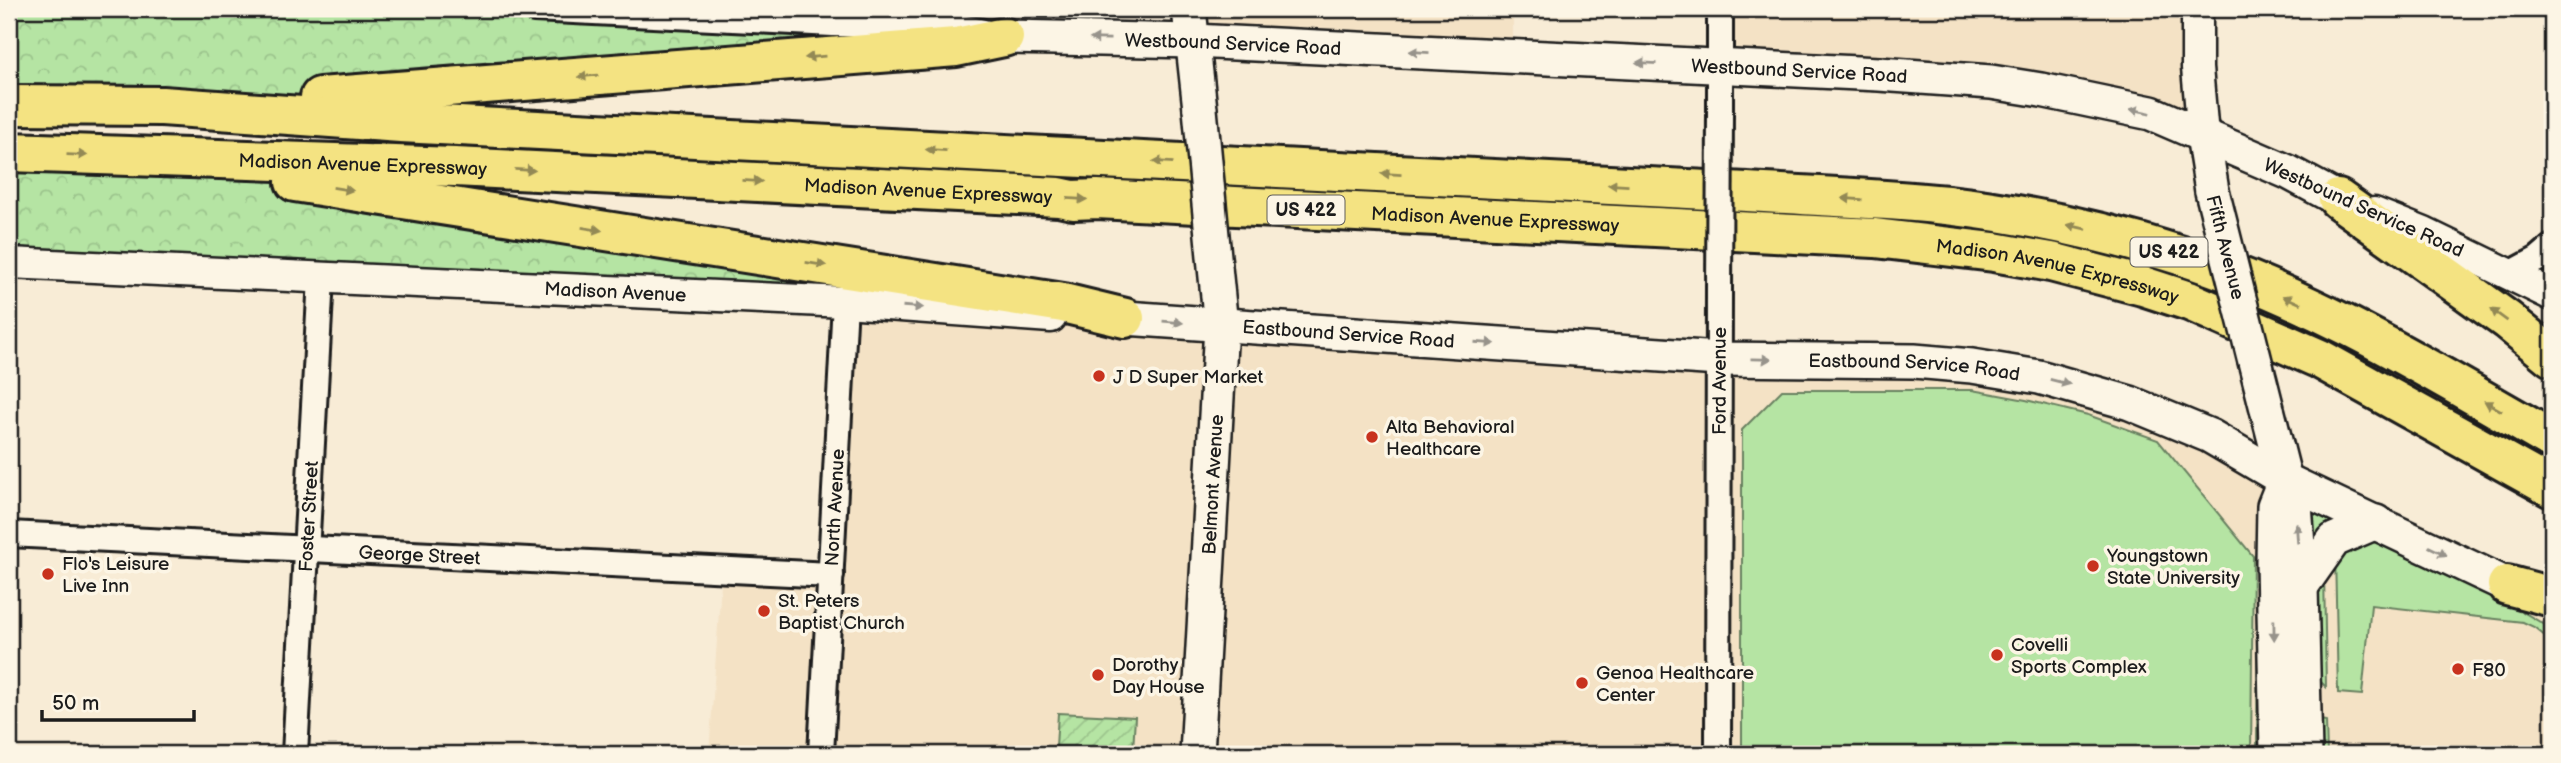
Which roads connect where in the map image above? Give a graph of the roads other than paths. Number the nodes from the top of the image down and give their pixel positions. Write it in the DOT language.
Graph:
graph roads {
  1 [pos="534,9"];
  2 [pos="1720,9"];
  3 [pos="2197,9"];
  4 [pos="1191,25"];
  5 [pos="860,29"];
  6 [pos="1004,37"];
  7 [pos="1720,67"];
  8 [pos="9,105"];
  9 [pos="162,106"];
  10 [pos="2203,135"];
  11 [pos="9,152"];
  12 [pos="130,156"];
  13 [pos="2338,199"];
  14 [pos="2552,247"];
  15 [pos="9,263"];
  16 [pos="2510,274"];
  17 [pos="321,278"];
  18 [pos="2552,295"];
  19 [pos="845,302"];
  20 [pos="1125,318"];
  21 [pos="1221,326"];
  22 [pos="2552,357"];
  23 [pos="1719,359"];
  24 [pos="2552,440"];
  25 [pos="2285,480"];
  26 [pos="2552,488"];
  27 [pos="2376,522"];
  28 [pos="9,534"];
  29 [pos="306,549"];
  30 [pos="831,575"];
  31 [pos="2507,585"];
  32 [pos="2301,587"];
  33 [pos="2552,597"];
  34 [pos="2552,617"];
  35 [pos="295,754"];
  36 [pos="821,754"];
  37 [pos="1197,754"];
  38 [pos="1718,754"];
  39 [pos="2277,754"];
  40 [pos="2305,754"];
  1 -- 5 [label="street"];
  2 -- 7 [label="street, Ford Avenue"];
  3 -- 10 [label="street, Fifth Avenue"];
  4 -- 6 [label="main road, Westbound Service Road, one-way"];
  7 -- 4 [label="main road, Westbound Service Road, one-way"];
  4 -- 21 [label="main road, Belmont Avenue, bridge"];
  5 -- 6 [label="highway"];
  5 -- 9 [label="highway, one-way"];
  10 -- 7 [label="main road, Westbound Service Road, one-way"];
  7 -- 23 [label="street, Ford Avenue, bridge"];
  8 -- 9 [label="highway, Madison Avenue Expressway / US 422"];
  24 -- 9 [label="highway, Madison Avenue Expressway / US 422, one-way"];
  10 -- 13 [label="main road, Westbound Service Road"];
  10 -- 25 [label="main road, Fifth Avenue, bridge"];
  11 -- 12 [label="highway, Madison Avenue Expressway / US 422, one-way"];
  12 -- 20 [label="highway, one-way"];
  12 -- 26 [label="highway, Madison Avenue Expressway / US 422, one-way"];
  13 -- 16 [label="street, Westbound Service Road"];
  22 -- 13 [label="highway, one-way"];
  14 -- 16 [label="street"];
  15 -- 17 [label="street, Madison Avenue"];
  16 -- 18 [label="street, Westbound Service Road"];
  17 -- 19 [label="street, Madison Avenue"];
  17 -- 29 [label="street, Foster Street"];
  19 -- 20 [label="street, Madison Avenue, one-way"];
  19 -- 30 [label="street, North Avenue"];
  20 -- 21 [label="main road, Madison Avenue, one-way"];
  21 -- 23 [label="main road, Eastbound Service Road, one-way"];
  21 -- 37 [label="main road, Belmont Avenue"];
  23 -- 25 [label="main road, Eastbound Service Road, one-way"];
  23 -- 38 [label="street, Ford Avenue"];
  25 -- 27 [label="main road, Eastbound Service Road"];
  32 -- 25 [label="main road, Fifth Avenue, one-way"];
  25 -- 39 [label="main road, one-way"];
  27 -- 31 [label="main road, Eastbound Service Road, one-way"];
  27 -- 32 [label="main road"];
  28 -- 29 [label="street, George Street"];
  29 -- 30 [label="street, George Street"];
  29 -- 35 [label="street, Foster Street"];
  30 -- 36 [label="street, North Avenue"];
  31 -- 33 [label="highway"];
  31 -- 34 [label="street, Eastbound Service Road"];
  32 -- 40 [label="main road, Fifth Avenue"];
}
